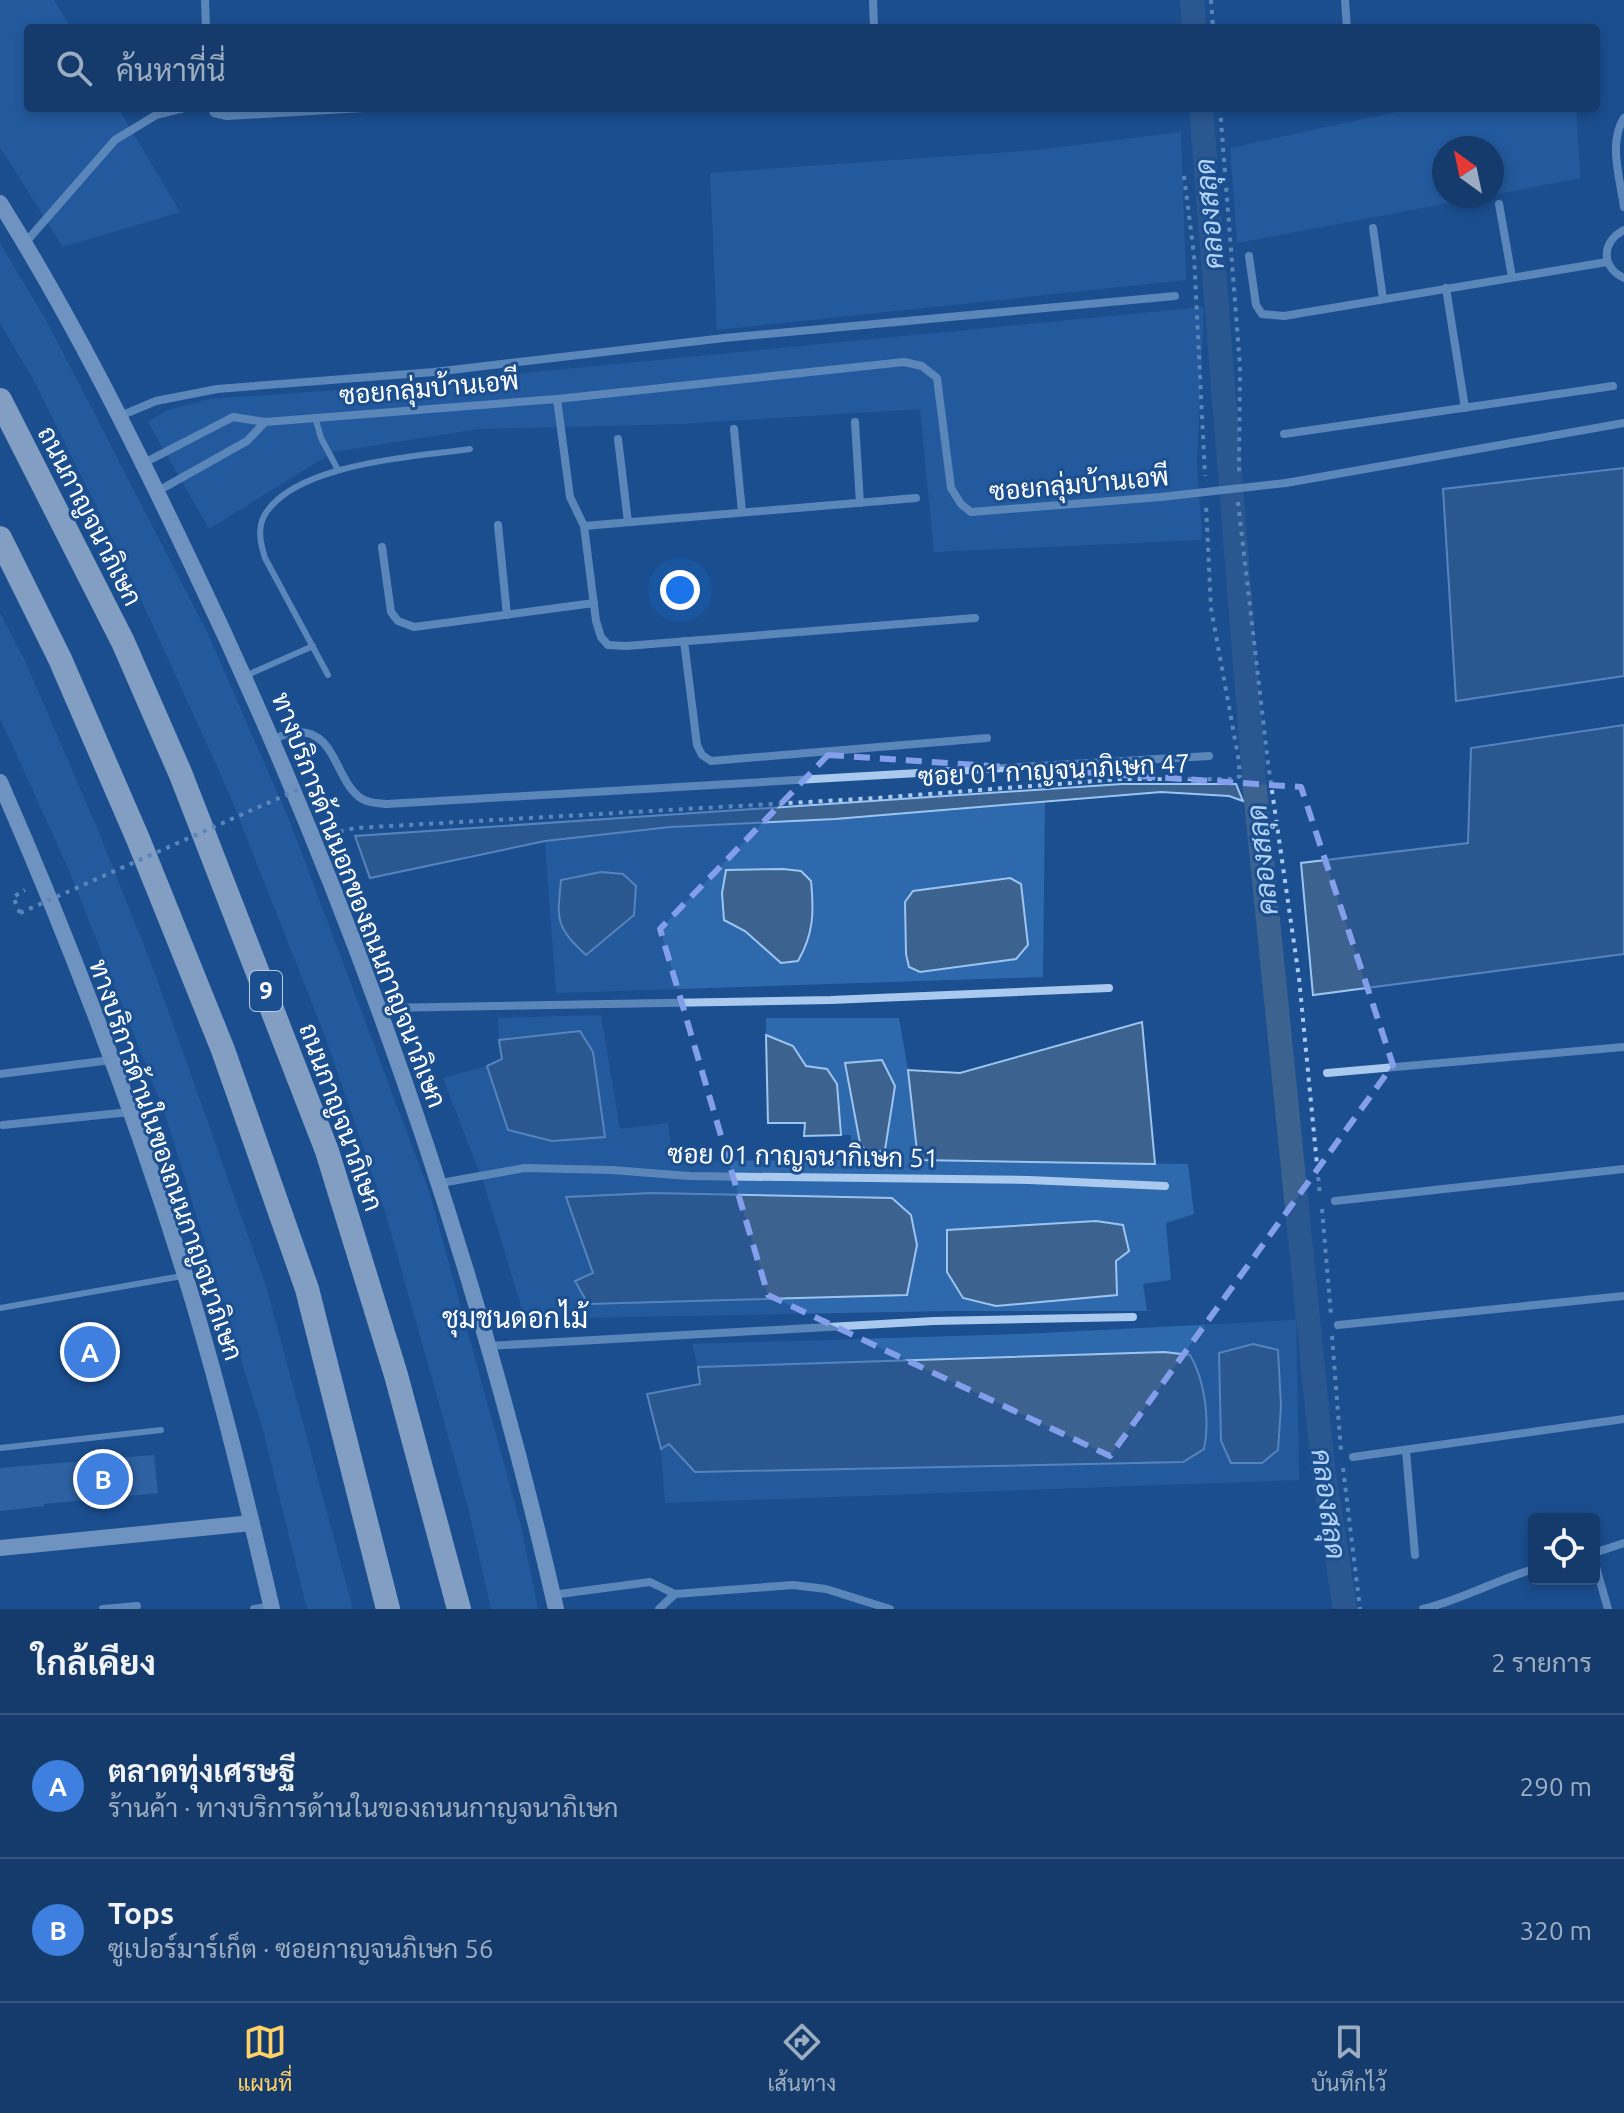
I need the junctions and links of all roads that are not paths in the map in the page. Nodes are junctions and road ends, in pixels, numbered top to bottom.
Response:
1 (205, 0) edge
2 (873, 0) edge
3 (1345, 0) edge
4 (206, 24) edge
5 (874, 24) edge
6 (1347, 24) edge
7 (168, 112) edge
8 (213, 112) edge
9 (295, 112) edge
10 (1624, 118) edge
11 (0, 203) edge
12 (1624, 207) edge
13 (1500, 208) edge
14 (1373, 228) dead end
15 (1624, 230) edge
16 (25, 243) junction
17 (1249, 256) dead end
18 (1607, 262) junction
19 (1512, 277) junction
20 (1624, 278) edge
21 (1446, 288) junction
22 (1175, 296) dead end
23 (1383, 299) junction
24 (1613, 386) dead end
25 (557, 399) junction
26 (0, 400) edge
27 (1465, 408) junction
28 (120, 416) junction
29 (315, 417) junction
30 (265, 422) junction
31 (855, 422) dead end
32 (1624, 423) edge
33 (734, 429) dead end
34 (1284, 434) dead end
35 (618, 439) dead end
36 (470, 449) dead end
37 (144, 463) junction
38 (338, 470) junction
39 (158, 491) junction
40 (916, 498) dead end
41 (860, 503) junction
42 (742, 512) junction
43 (628, 522) junction
44 (498, 525) dead end
45 (584, 526) junction
46 (0, 538) edge
47 (382, 547) dead end
48 (594, 603) junction
49 (507, 615) junction
50 (975, 618) dead end
51 (684, 641) junction
52 (313, 646) junction
53 (328, 675) dead end
54 (245, 676) junction
55 (987, 738) dead end
56 (273, 739) junction
57 (1209, 756) dead end
58 (0, 782) edge
59 (1109, 988) dead end
60 (380, 1008) junction
61 (1624, 1047) edge
62 (111, 1060) junction
63 (1327, 1073) dead end
64 (0, 1074) edge
65 (130, 1112) junction
66 (3, 1125) dead end
67 (1624, 1169) edge
68 (441, 1183) junction
69 (1165, 1186) dead end
70 (1335, 1201) dead end
71 (185, 1276) junction
72 (1624, 1296) edge
73 (0, 1308) edge
74 (1133, 1317) dead end
75 (1334, 1322) road end
76 (487, 1346) junction
77 (1624, 1419) edge
78 (161, 1430) dead end
79 (0, 1448) edge
80 (1406, 1451) junction
81 (1353, 1457) dead end
82 (252, 1523) junction
83 (1624, 1543) edge
84 (0, 1548) edge
85 (1600, 1551) edge
86 (1415, 1555) dead end
87 (1528, 1571) edge
88 (1600, 1581) edge
89 (675, 1594) junction
90 (554, 1602) edge
91 (137, 1606) dead end
92 (266, 1608) edge
93 (103, 1609) edge
94 (388, 1609) edge
95 (459, 1609) edge
96 (659, 1609) edge
97 (890, 1609) edge
98 (1423, 1609) edge
99 (1608, 1609) edge

1 - 4 street
2 - 5 street
3 - 6 street
7 - 16 street
8 - 9 street
10 - 12 street
11 - 16 main road, ทางบริการด้านนอกของถนนกาญจนาภิเษก
13 - 19 street
14 - 23 street
15 - 18 street
16 - 28 main road, ทางบริการด้านนอกของถนนกาญจนาภิเษก
17 - 23 street
18 - 19 street
18 - 20 street
19 - 21 street
21 - 23 street
21 - 27 street
22 - 28 street
24 - 27 street
25 - 29 street, ซอยกลุ่มบ้านเอพี
25 - 32 street, ซอยกลุ่มบ้านเอพี, bridge
25 - 45 street
26 - 95 highway, ถนนกาญจนาภิเษก / 9
27 - 34 street
28 - 37 main road, ทางบริการด้านนอกของถนนกาญจนาภิเษก
29 - 30 street, ซอยกลุ่มบ้านเอพี
29 - 38 lane
30 - 37 street, ซอยกลุ่มบ้านเอพี
30 - 39 street
31 - 41 street
33 - 42 street
35 - 43 street
36 - 38 lane
37 - 39 main road, ทางบริการด้านนอกของถนนกาญจนาภิเษก
38 - 52 lane
39 - 54 main road, ทางบริการด้านนอกของถนนกาญจนาภิเษก
40 - 41 street
41 - 42 street
42 - 43 street
43 - 45 street
44 - 49 street
45 - 48 street
46 - 94 highway
47 - 49 street
48 - 49 street
48 - 51 street
50 - 51 street
51 - 55 street
52 - 53 lane
52 - 54 lane
54 - 56 main road, ทางบริการด้านนอกของถนนกาญจนาภิเษก
56 - 57 street
56 - 60 main road, ทางบริการด้านนอกของถนนกาญจนาภิเษก
58 - 62 main road, ทางบริการด้านในของถนนกาญจนาภิเษก
59 - 60 street
60 - 68 main road, ทางบริการด้านนอกของถนนกาญจนาภิเษก
61 - 63 street
62 - 64 street
62 - 65 main road, ทางบริการด้านในของถนนกาญจนาภิเษก
65 - 66 street
65 - 71 main road, ทางบริการด้านในของถนนกาญจนาภิเษก
67 - 70 street
68 - 69 street, ซอย 01 กาญจนากิเษก 51
68 - 76 main road, ทางบริการด้านนอกของถนนกาญจนาภิเษก
71 - 73 lane
71 - 82 main road, ทางบริการด้านในของถนนกาญจนาภิเษก
72 - 75 street
74 - 76 street
76 - 90 main road, ทางบริการด้านนอกของถนนกาญจนาภิเษก
77 - 80 street
78 - 79 lane
80 - 81 street
80 - 86 street
82 - 84 main road
82 - 92 main road, ทางบริการด้านในของถนนกาญจนาภิเษก
83 - 85 street
87 - 98 street
88 - 99 street
89 - 90 street
89 - 96 street
89 - 97 street
91 - 93 street

